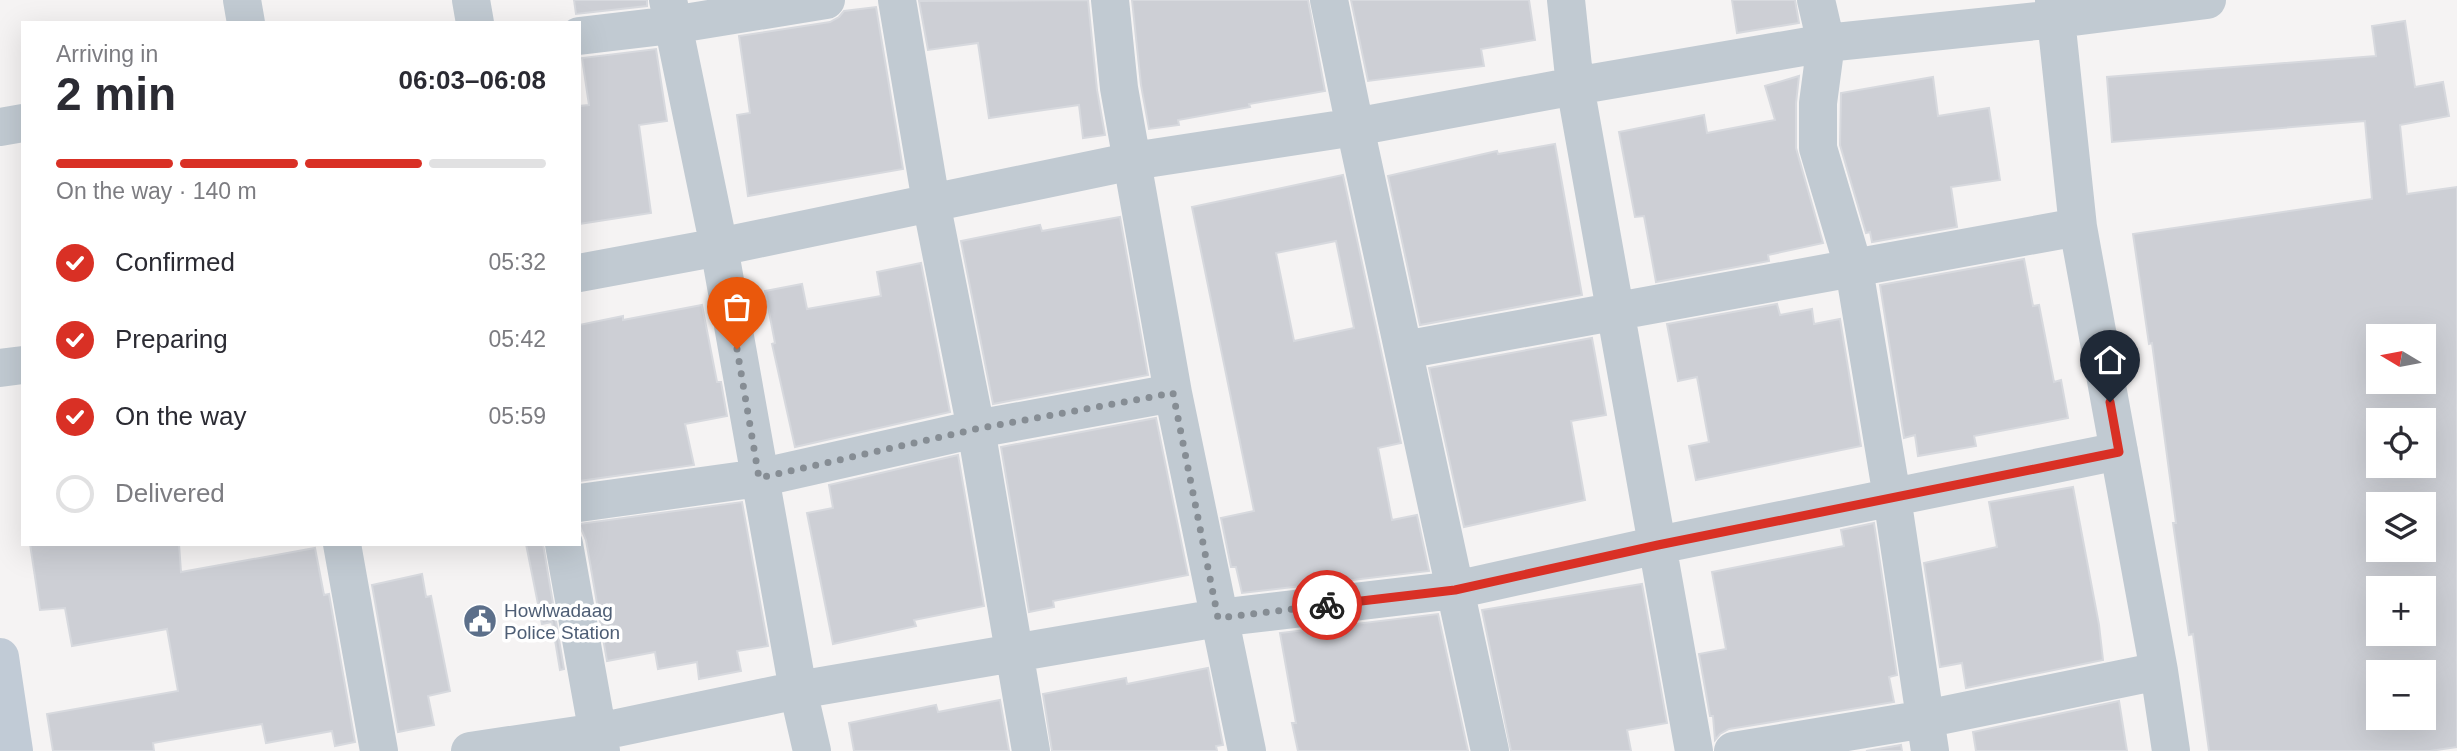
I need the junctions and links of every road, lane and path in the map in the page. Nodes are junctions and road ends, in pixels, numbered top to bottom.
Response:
1 (242, 0) edge
2 (471, 0) edge
3 (826, 0) edge
4 (897, 0) edge
5 (1110, 0) edge
6 (1329, 0) edge
7 (1566, 0) edge
8 (1816, 0) edge
9 (2207, 0) edge
10 (2055, 10) edge
11 (670, 13) edge
12 (246, 21) edge
13 (475, 21) edge
14 (581, 35) edge
15 (1825, 43) junction
16 (1575, 86) junction
17 (21, 123) edge
18 (0, 127) edge
19 (1355, 127) junction
20 (1133, 160) junction
21 (931, 202) junction
22 (2078, 227) junction
23 (719, 247) junction
24 (1854, 269) junction
25 (581, 273) edge
26 (1616, 313) junction
27 (1404, 351) junction
28 (21, 365) edge
29 (0, 368) edge
30 (1173, 393) junction
31 (976, 429) junction
32 (2119, 452) junction
33 (759, 478) junction
34 (1892, 497) junction
35 (581, 503) edge
36 (1658, 545) junction
37 (342, 546) edge
38 (564, 546) edge
39 (1455, 590) junction
40 (1218, 618) junction
41 (1014, 652) junction
42 (0, 657) edge
43 (2159, 671) junction
44 (798, 690) junction
45 (1928, 735) edge
46 (600, 742) edge
47 (15, 751) edge
48 (379, 751) edge
49 (470, 751) edge
50 (812, 751) edge
51 (1031, 751) edge
52 (1247, 751) edge
53 (1490, 751) edge
54 (1694, 751) edge
55 (1733, 751) edge
56 (2171, 751) edge

1 - 12 street
2 - 13 street
3 - 11 street
4 - 21 street
5 - 20 street
6 - 19 street
7 - 16 street
8 - 15 street
9 - 10 street
10 - 15 street
10 - 22 street
11 - 14 street
11 - 23 street
15 - 16 street
15 - 24 street
16 - 19 street
16 - 26 street
17 - 18 street
19 - 20 street
19 - 27 street
20 - 21 street
20 - 30 street
21 - 23 street
21 - 31 street
22 - 24 street
22 - 32 street
23 - 25 street
23 - 33 street
24 - 26 street
24 - 34 street
26 - 27 street
26 - 36 street
27 - 39 street
28 - 29 street
30 - 31 street
30 - 40 street
31 - 33 street
31 - 41 street
32 - 34 street
32 - 43 street
33 - 35 street
33 - 44 street
34 - 36 street
34 - 45 street
36 - 39 street
36 - 54 street
37 - 48 street
38 - 46 street
39 - 40 street
39 - 53 street
40 - 41 street
40 - 52 street
41 - 44 street
41 - 51 street
42 - 47 main road
43 - 45 street
43 - 56 street
44 - 46 street
44 - 50 street
45 - 55 street
46 - 49 street

